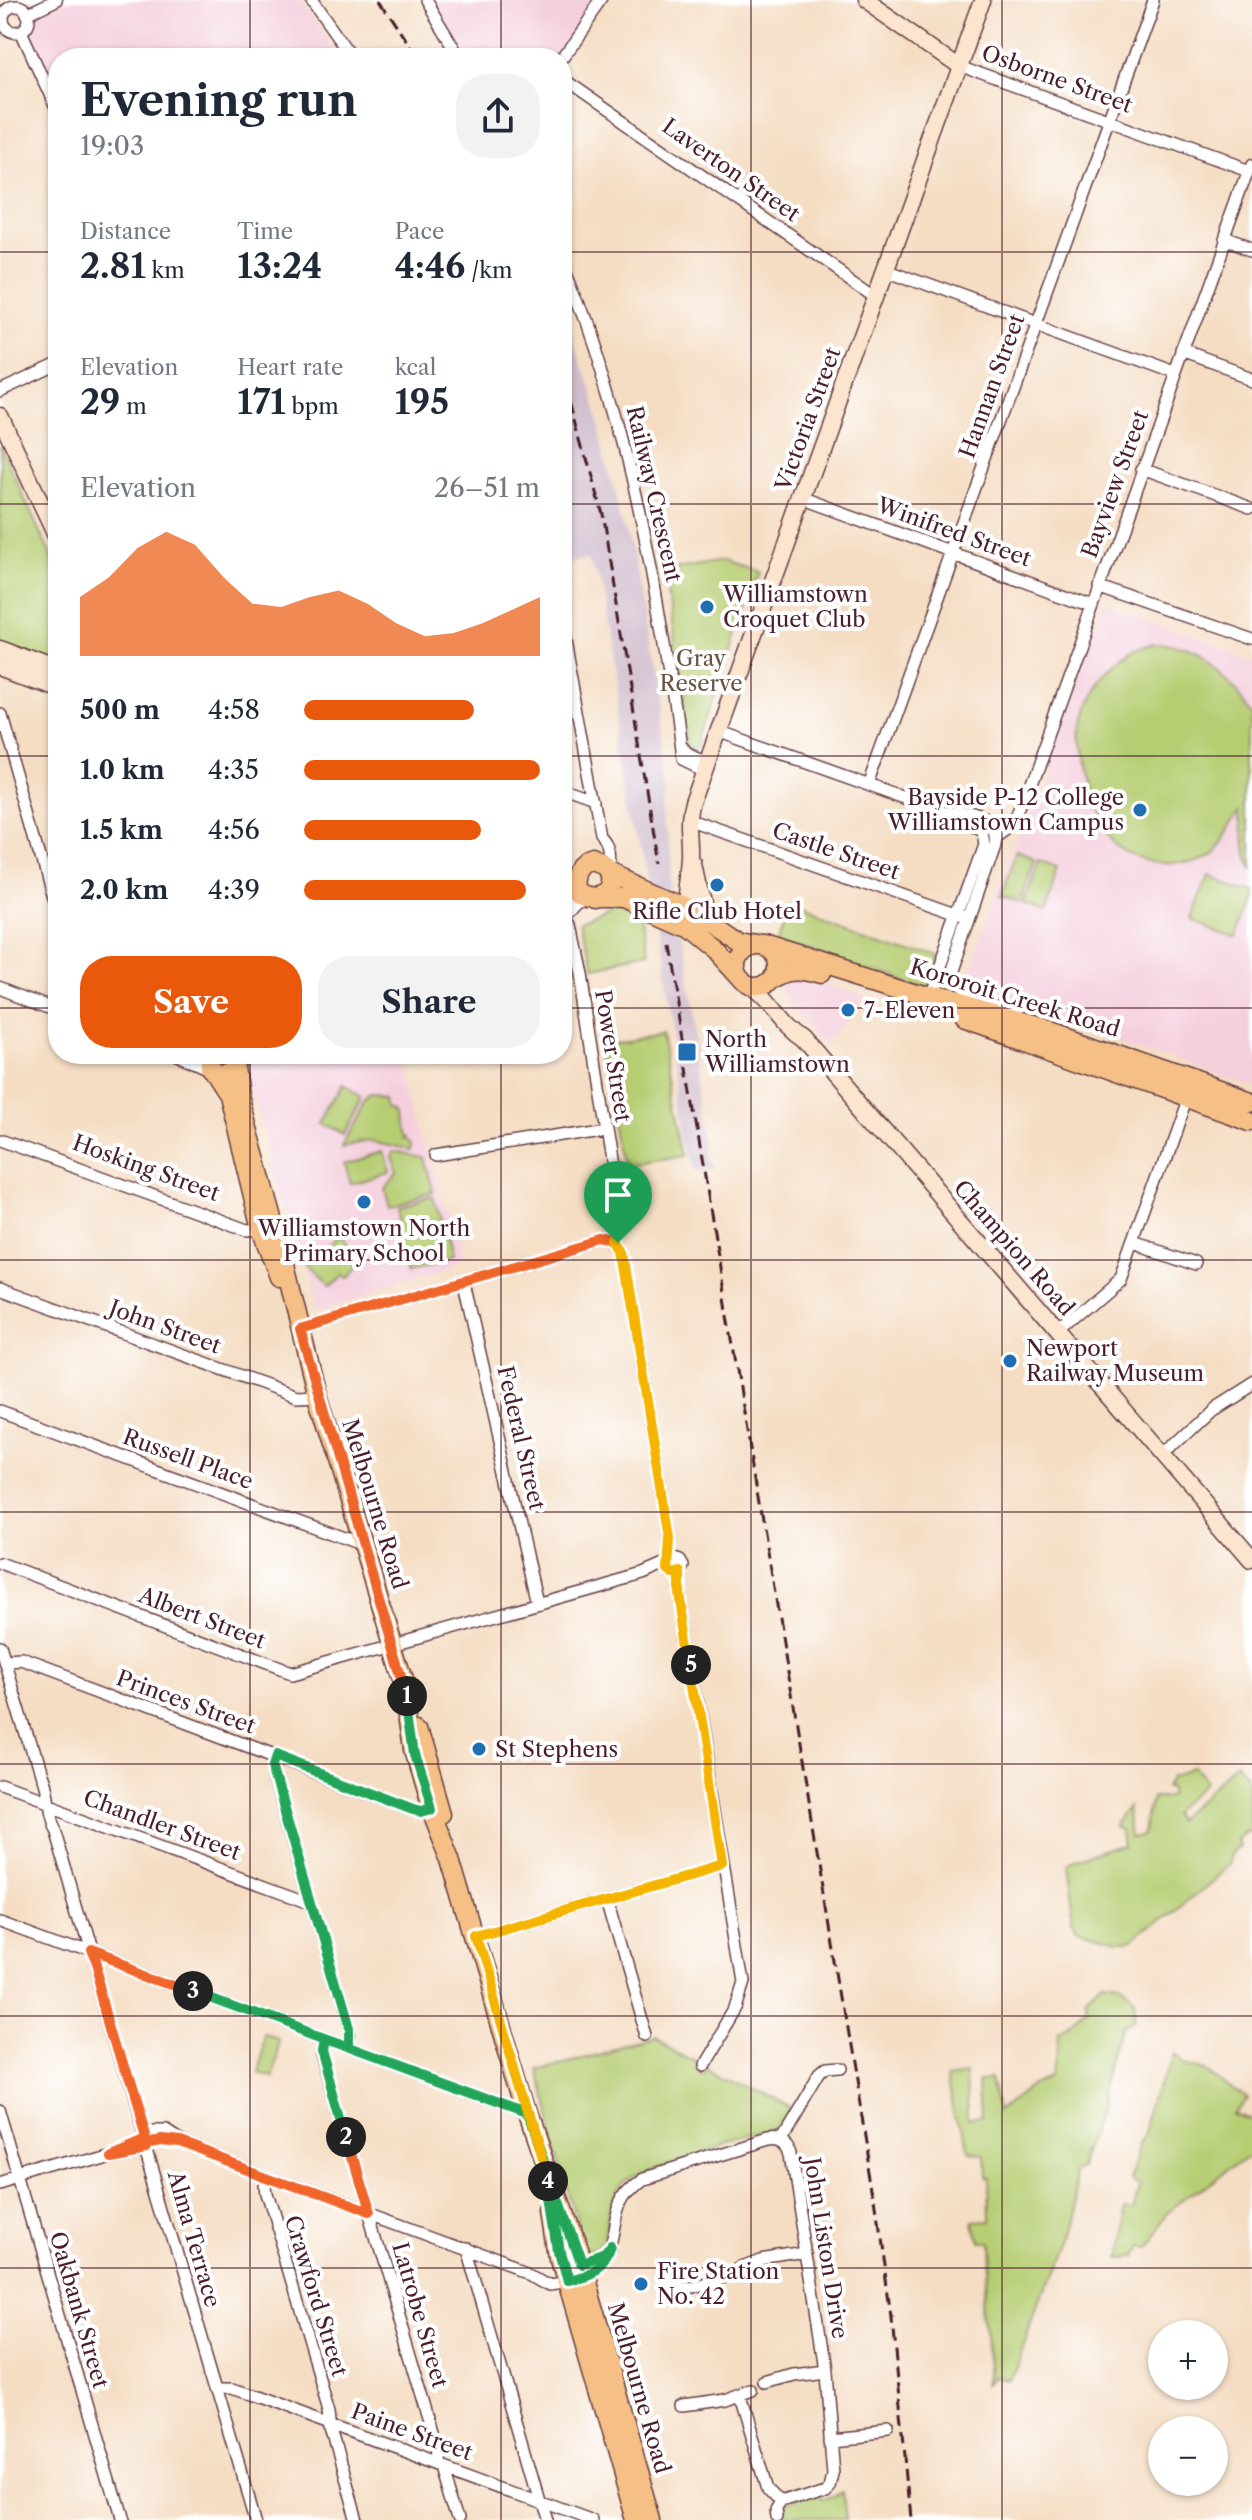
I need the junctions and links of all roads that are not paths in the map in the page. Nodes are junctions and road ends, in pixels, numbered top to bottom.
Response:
1 (56, 0) edge
2 (311, 0) edge
3 (425, 0) edge
4 (602, 0) edge
5 (864, 0) edge
6 (983, 0) edge
7 (1153, 0) edge
8 (7, 4) edge
9 (27, 14) junction
10 (2, 26) edge
11 (21, 31) junction
12 (345, 48) edge
13 (454, 48) edge
14 (568, 48) edge
15 (959, 66) junction
16 (572, 86) edge
17 (48, 90) edge
18 (1109, 122) junction
19 (1251, 168) edge
20 (1224, 240) junction
21 (1252, 250) edge
22 (885, 269) junction
23 (572, 283) edge
24 (876, 296) junction
25 (1036, 324) junction
26 (1183, 354) junction
27 (48, 369) edge
28 (1175, 375) junction
29 (1252, 379) edge
30 (0, 391) edge
31 (0, 416) edge
32 (1141, 469) junction
33 (802, 498) junction
34 (1252, 509) edge
35 (48, 519) edge
36 (953, 553) junction
37 (1099, 586) junction
38 (1093, 604) junction
39 (1252, 639) edge
40 (0, 649) edge
41 (0, 666) edge
42 (48, 667) edge
43 (572, 672) edge
44 (48, 684) edge
45 (0, 713) edge
46 (718, 731) junction
47 (706, 766) junction
48 (869, 785) junction
49 (572, 795) edge
50 (596, 803) junction
51 (690, 821) junction
52 (990, 833) junction
53 (691, 856) junction
54 (599, 870) junction
55 (572, 871) edge
56 (572, 880) edge
57 (48, 882) edge
58 (585, 893) junction
59 (572, 907) edge
60 (686, 907) junction
61 (964, 917) junction
62 (698, 923) junction
63 (762, 945) junction
64 (572, 948) edge
65 (775, 979) junction
66 (746, 983) junction
67 (0, 988) edge
68 (929, 997) junction
69 (48, 1006) edge
70 (1030, 1031) junction
71 (804, 1039) junction
72 (212, 1064) edge
73 (214, 1064) edge
74 (233, 1064) edge
75 (235, 1064) edge
76 (1186, 1097) junction
77 (1252, 1102) edge
78 (1252, 1121) edge
79 (604, 1128) junction
80 (0, 1140) edge
81 (436, 1155) dead end
82 (268, 1227) junction
83 (615, 1241) junction
84 (1135, 1243) junction
85 (1196, 1264) dead end
86 (464, 1283) junction
87 (0, 1288) edge
88 (300, 1329) junction
89 (1058, 1333) junction
90 (1252, 1384) edge
91 (317, 1395) junction
92 (0, 1411) edge
93 (1163, 1455) junction
94 (363, 1545) junction
95 (1250, 1554) edge
96 (0, 1563) edge
97 (673, 1567) junction
98 (537, 1603) junction
99 (393, 1645) junction
100 (0, 1648) edge
101 (7, 1663) junction
102 (275, 1756) junction
103 (0, 1787) edge
104 (46, 1804) junction
105 (437, 1807) junction
106 (722, 1866) junction
107 (607, 1899) junction
108 (310, 1901) junction
109 (0, 1920) edge
110 (476, 1936) junction
111 (88, 1953) junction
112 (647, 2037) dead end
113 (324, 2040) junction
114 (349, 2048) junction
115 (700, 2066) dead end
116 (837, 2070) dead end
117 (0, 2111) edge
118 (527, 2114) junction
119 (145, 2140) junction
120 (781, 2140) junction
121 (267, 2176) junction
122 (20, 2179) junction
123 (0, 2185) edge
124 (369, 2214) junction
125 (466, 2248) junction
126 (807, 2254) junction
127 (742, 2269) dead end
128 (573, 2274) junction
129 (728, 2276) dead end
130 (665, 2287) dead end
131 (825, 2370) junction
132 (767, 2382) dead end
133 (217, 2388) junction
134 (753, 2390) dead end
135 (740, 2396) junction
136 (684, 2406) dead end
137 (329, 2423) junction
138 (888, 2431) dead end
139 (830, 2437) junction
140 (441, 2464) junction
141 (539, 2500) junction
142 (781, 2502) junction
143 (120, 2520) edge
144 (256, 2520) edge
145 (357, 2520) edge
146 (460, 2520) edge
147 (545, 2520) edge
148 (593, 2520) edge
149 (636, 2520) edge
150 (653, 2520) edge
151 (777, 2520) edge

1 - 9 street
2 - 12 street
3 - 13 street
4 - 14 street
5 - 15 street, Osborne Street
6 - 15 street, Victoria Street
7 - 18 street, Hannan Street
8 - 9 street
8 - 10 street
9 - 11 street
10 - 11 street
11 - 17 street
15 - 18 street, Osborne Street
15 - 22 street, Victoria Street
16 - 24 street, Laverton Street
18 - 19 street, Osborne Street
18 - 25 street, Hannan Street
19 - 20 street, Bayview Street
20 - 21 street
20 - 26 street, Bayview Street
22 - 24 street, Victoria Street
22 - 25 street
23 - 47 street, Railway Crescent
24 - 33 street, Victoria Street
25 - 28 street
25 - 36 street, Hannan Street
26 - 28 street, Bayview Street
26 - 29 street
27 - 30 street
28 - 32 street, Bayview Street
31 - 35 street
32 - 34 street
32 - 37 street, Bayview Street
33 - 36 street, Winifred Street
33 - 46 street, Victoria Street
36 - 38 street, Winifred Street
36 - 48 street, Hannan Street
37 - 38 street, Bayview Street
37 - 39 street
38 - 52 street, Bayview Street
40 - 42 street
41 - 44 street
43 - 50 street
45 - 57 street
46 - 47 street, Victoria Street
46 - 48 street
47 - 51 street, Victoria Street
48 - 52 street
49 - 50 street
50 - 54 street
51 - 53 street, Victoria Street
51 - 61 street, Castle Street
52 - 61 street
53 - 60 street, Victoria Street
53 - 62 street, Victoria Street
54 - 55 main road
54 - 58 main road
54 - 58 main road
54 - 60 main road
56 - 58 main road
58 - 59 street
58 - 62 main road
60 - 62 main road
61 - 68 street
61 - 70 street
62 - 63 main road, Kororoit Creek Road
62 - 66 main road
63 - 65 main road
63 - 66 main road
63 - 68 main road, Kororoit Creek Road
64 - 79 street, Power Street
65 - 66 main road
65 - 70 main road, Kororoit Creek Road
65 - 71 street, Champion Road
66 - 71 street, Champion Road
67 - 69 street
68 - 70 main road, Kororoit Creek Road
70 - 76 main road, Kororoit Creek Road
70 - 77 main road, Kororoit Creek Road
71 - 89 street, Champion Road
72 - 82 main road, Melbourne Road
73 - 74 main road
75 - 82 main road, Melbourne Road
76 - 78 main road, Kororoit Creek Road
76 - 84 street
79 - 81 street
79 - 83 street, Power Street
80 - 82 street, Hosking Street
82 - 88 main road, Melbourne Road
83 - 86 street
83 - 97 street, Power Street
84 - 85 street
84 - 89 street
86 - 88 street
86 - 98 street, Federal Street
87 - 91 street, John Street
88 - 91 main road, Melbourne Road
89 - 93 street, Champion Road
90 - 93 street
91 - 94 main road, Melbourne Road
92 - 94 street, Russell Place
93 - 95 street, Champion Road
94 - 99 main road, Melbourne Road
96 - 99 street, Albert Street
97 - 98 street, Albert Street
97 - 106 street, Power Street
98 - 99 street, Albert Street
99 - 105 main road, Melbourne Road
100 - 101 street, Alma Terrace
101 - 102 street, Princes Street
101 - 104 street, Alma Terrace
102 - 105 street, Princes Street
102 - 108 street
103 - 104 street, Chandler Street
104 - 108 street, Chandler Street
104 - 111 street, Alma Terrace
105 - 110 main road, Melbourne Road
106 - 107 street
106 - 115 street, Power Street
107 - 110 street
107 - 112 street
108 - 114 street
109 - 111 street
110 - 118 main road, Melbourne Road
111 - 113 street
111 - 119 street, Alma Terrace
113 - 114 street
113 - 124 street, Latrobe Street
114 - 118 street
116 - 120 street
117 - 122 street, Oakbank Street
118 - 128 main road, Melbourne Road
119 - 121 street
119 - 122 street
119 - 133 street, Alma Terrace
120 - 126 street, John Liston Drive
120 - 128 street, John Liston Drive
121 - 124 street
121 - 137 street, Crawford Street
122 - 123 street
122 - 143 street, Oakbank Street
124 - 125 street
124 - 140 street, Latrobe Street
125 - 128 street
125 - 141 street
126 - 127 street
126 - 131 street, John Liston Drive
128 - 149 main road, Melbourne Road
128 - 150 main road, Melbourne Road
129 - 130 street
131 - 132 street
131 - 139 street, John Liston Drive
133 - 137 street, Paine Street
133 - 144 street, Alma Terrace
134 - 135 street
135 - 136 street
135 - 142 street
137 - 140 street, Paine Street
137 - 145 street, Crawford Street
138 - 139 street
139 - 142 street, John Liston Drive
140 - 141 street, Paine Street
140 - 146 street, Latrobe Street
141 - 147 street
141 - 148 street, Paine Street
142 - 151 street

